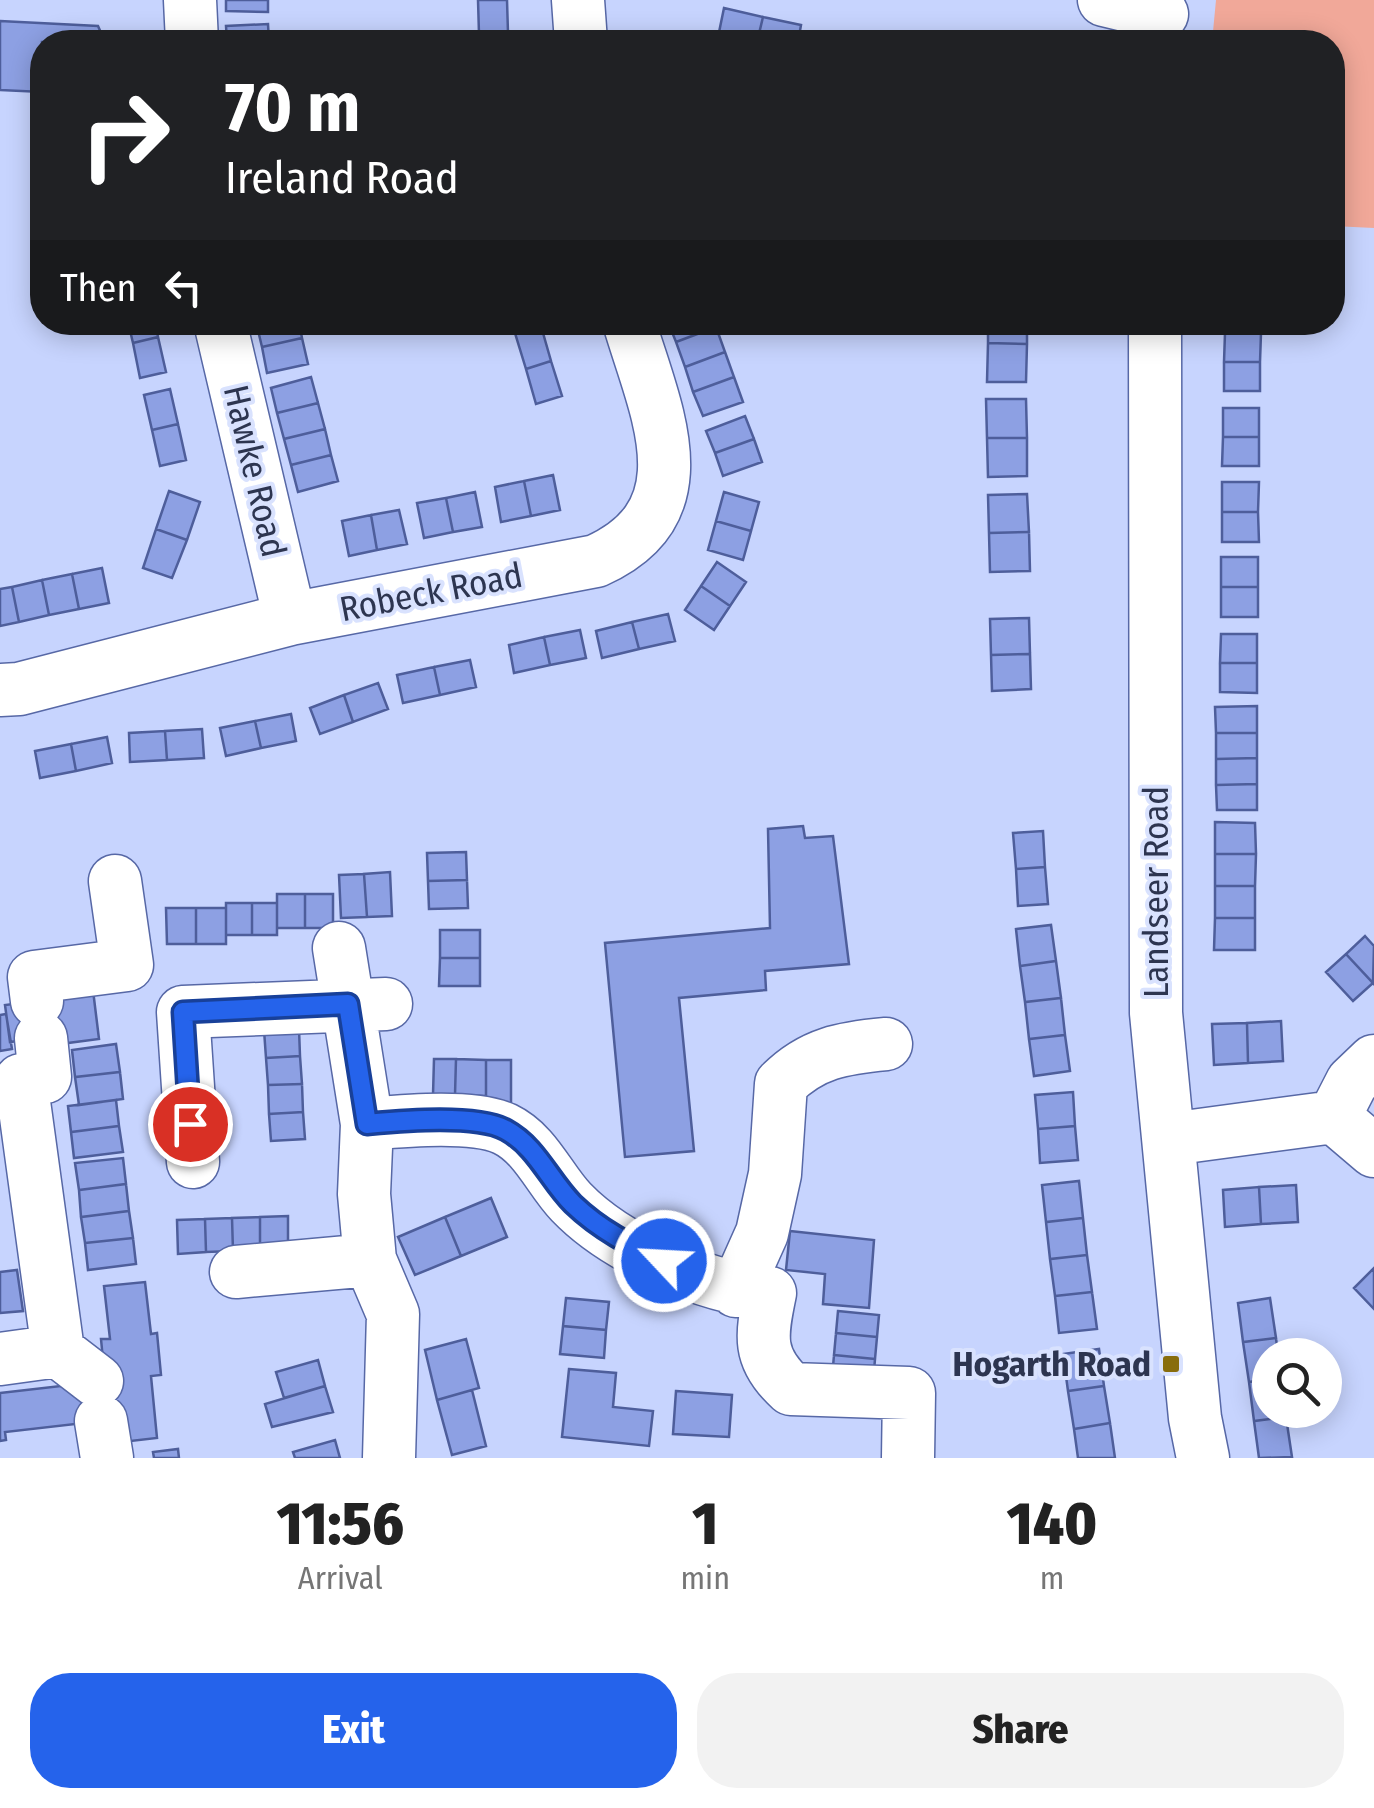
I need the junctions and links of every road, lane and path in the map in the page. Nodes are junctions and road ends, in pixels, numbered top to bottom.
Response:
1 (190, 0) edge
2 (578, 0) edge
3 (1104, 0) edge
4 (1163, 19) edge
5 (191, 30) edge
6 (580, 30) edge
7 (223, 335) edge
8 (633, 335) edge
9 (1155, 335) edge
10 (290, 620) junction
11 (0, 690) edge
12 (116, 881) dead end
13 (354, 942) dead end
14 (368, 1004) junction
15 (886, 1044) dead end
16 (1374, 1061) edge
17 (1334, 1117) junction
18 (367, 1124) junction
19 (1170, 1139) junction
20 (1374, 1151) edge
21 (193, 1162) dead end
22 (370, 1260) junction
23 (236, 1272) dead end
24 (736, 1299) junction
25 (0, 1359) edge
26 (91, 1403) edge
27 (389, 1458) edge
28 (908, 1458) edge
29 (1203, 1458) edge

1 - 5 street
2 - 6 street
3 - 4 street
7 - 10 street, Hawke Road
8 - 10 street, Robeck Road
9 - 19 street, Landseer Road
10 - 11 street, Robeck Road
12 - 26 street
13 - 14 street
14 - 18 street
14 - 21 street
15 - 24 street
16 - 17 street
17 - 19 street
17 - 20 street
18 - 22 street
18 - 24 street
19 - 29 street, Landseer Road
22 - 23 street
22 - 27 street
24 - 28 street
25 - 26 street

